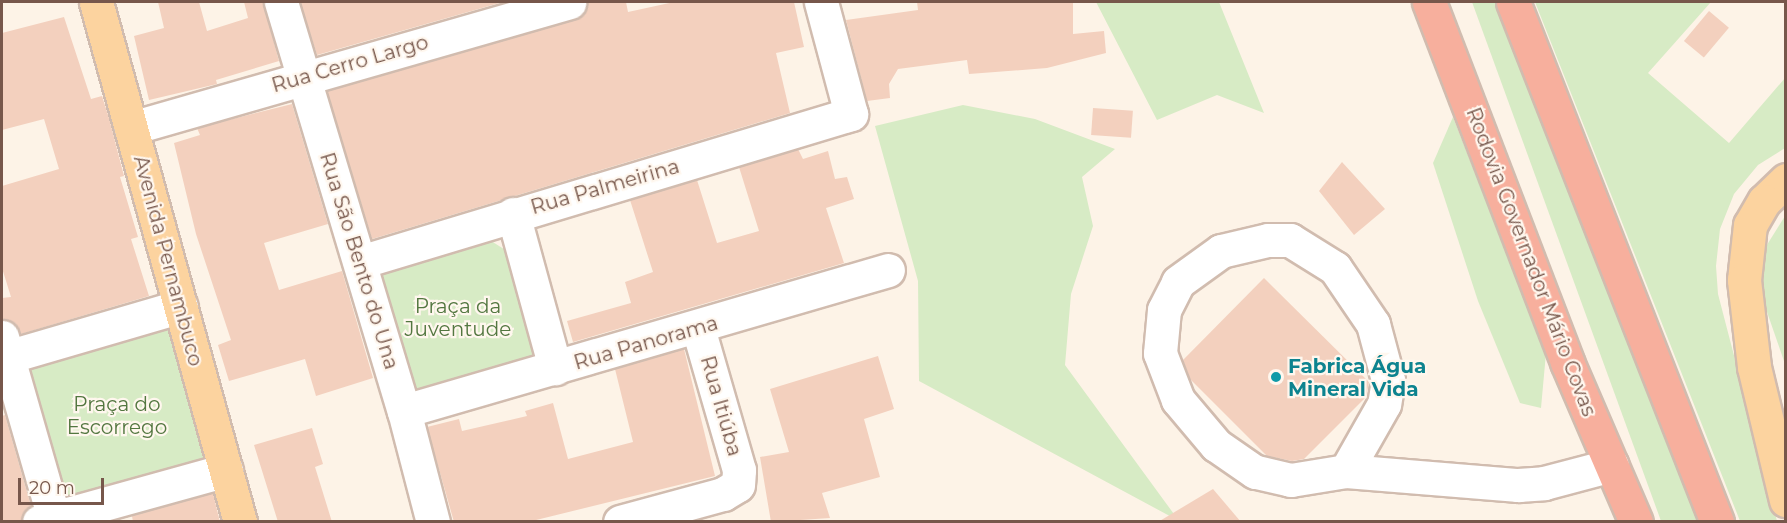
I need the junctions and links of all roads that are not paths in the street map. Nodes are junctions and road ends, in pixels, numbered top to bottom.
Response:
1 (96, 2) edge
2 (281, 2) edge
3 (569, 2) edge
4 (821, 2) edge
5 (1429, 2) edge
6 (1513, 2) edge
7 (303, 78) junction
8 (131, 128) junction
9 (1785, 180) edge
10 (513, 214) junction
11 (360, 262) junction
12 (888, 270) dead end
13 (181, 306) junction
14 (698, 328) junction
15 (4, 347) edge
16 (555, 368) junction
17 (404, 411) junction
18 (226, 470) junction
19 (1346, 471) junction
20 (1617, 476) junction
21 (1785, 500) edge
22 (49, 520) edge
23 (240, 522) edge
24 (433, 522) edge
25 (620, 522) edge
26 (1622, 522) edge
27 (1636, 522) edge
28 (1717, 522) edge

1 - 8 main road, Avenida Pernambuco
2 - 7 street, Rua São Bento do Una
3 - 7 street, Rua Cerro Largo
4 - 10 street, Rua Palmeirina
5 - 20 highway, Rodovia Governador Mário Covas
6 - 28 highway
7 - 8 street, Rua Cerro Largo
7 - 11 street, Rua São Bento do Una
8 - 13 main road, Avenida Pernambuco
9 - 21 main road
10 - 11 street, Rua Palmeirina
10 - 16 street
11 - 17 street, Rua São Bento do Una
12 - 14 street, Rua Panorama
13 - 15 street
13 - 18 main road, Avenida Pernambuco
14 - 16 street, Rua Panorama
14 - 25 street, Rua Itiúba
15 - 22 street
16 - 17 street, Rua Panorama
17 - 24 street, Rua São Bento do Una
18 - 22 street
18 - 23 main road, Avenida Pernambuco
19 - 19 street
19 - 20 street
20 - 26 highway
20 - 27 highway, Rodovia Governador Mário Covas

